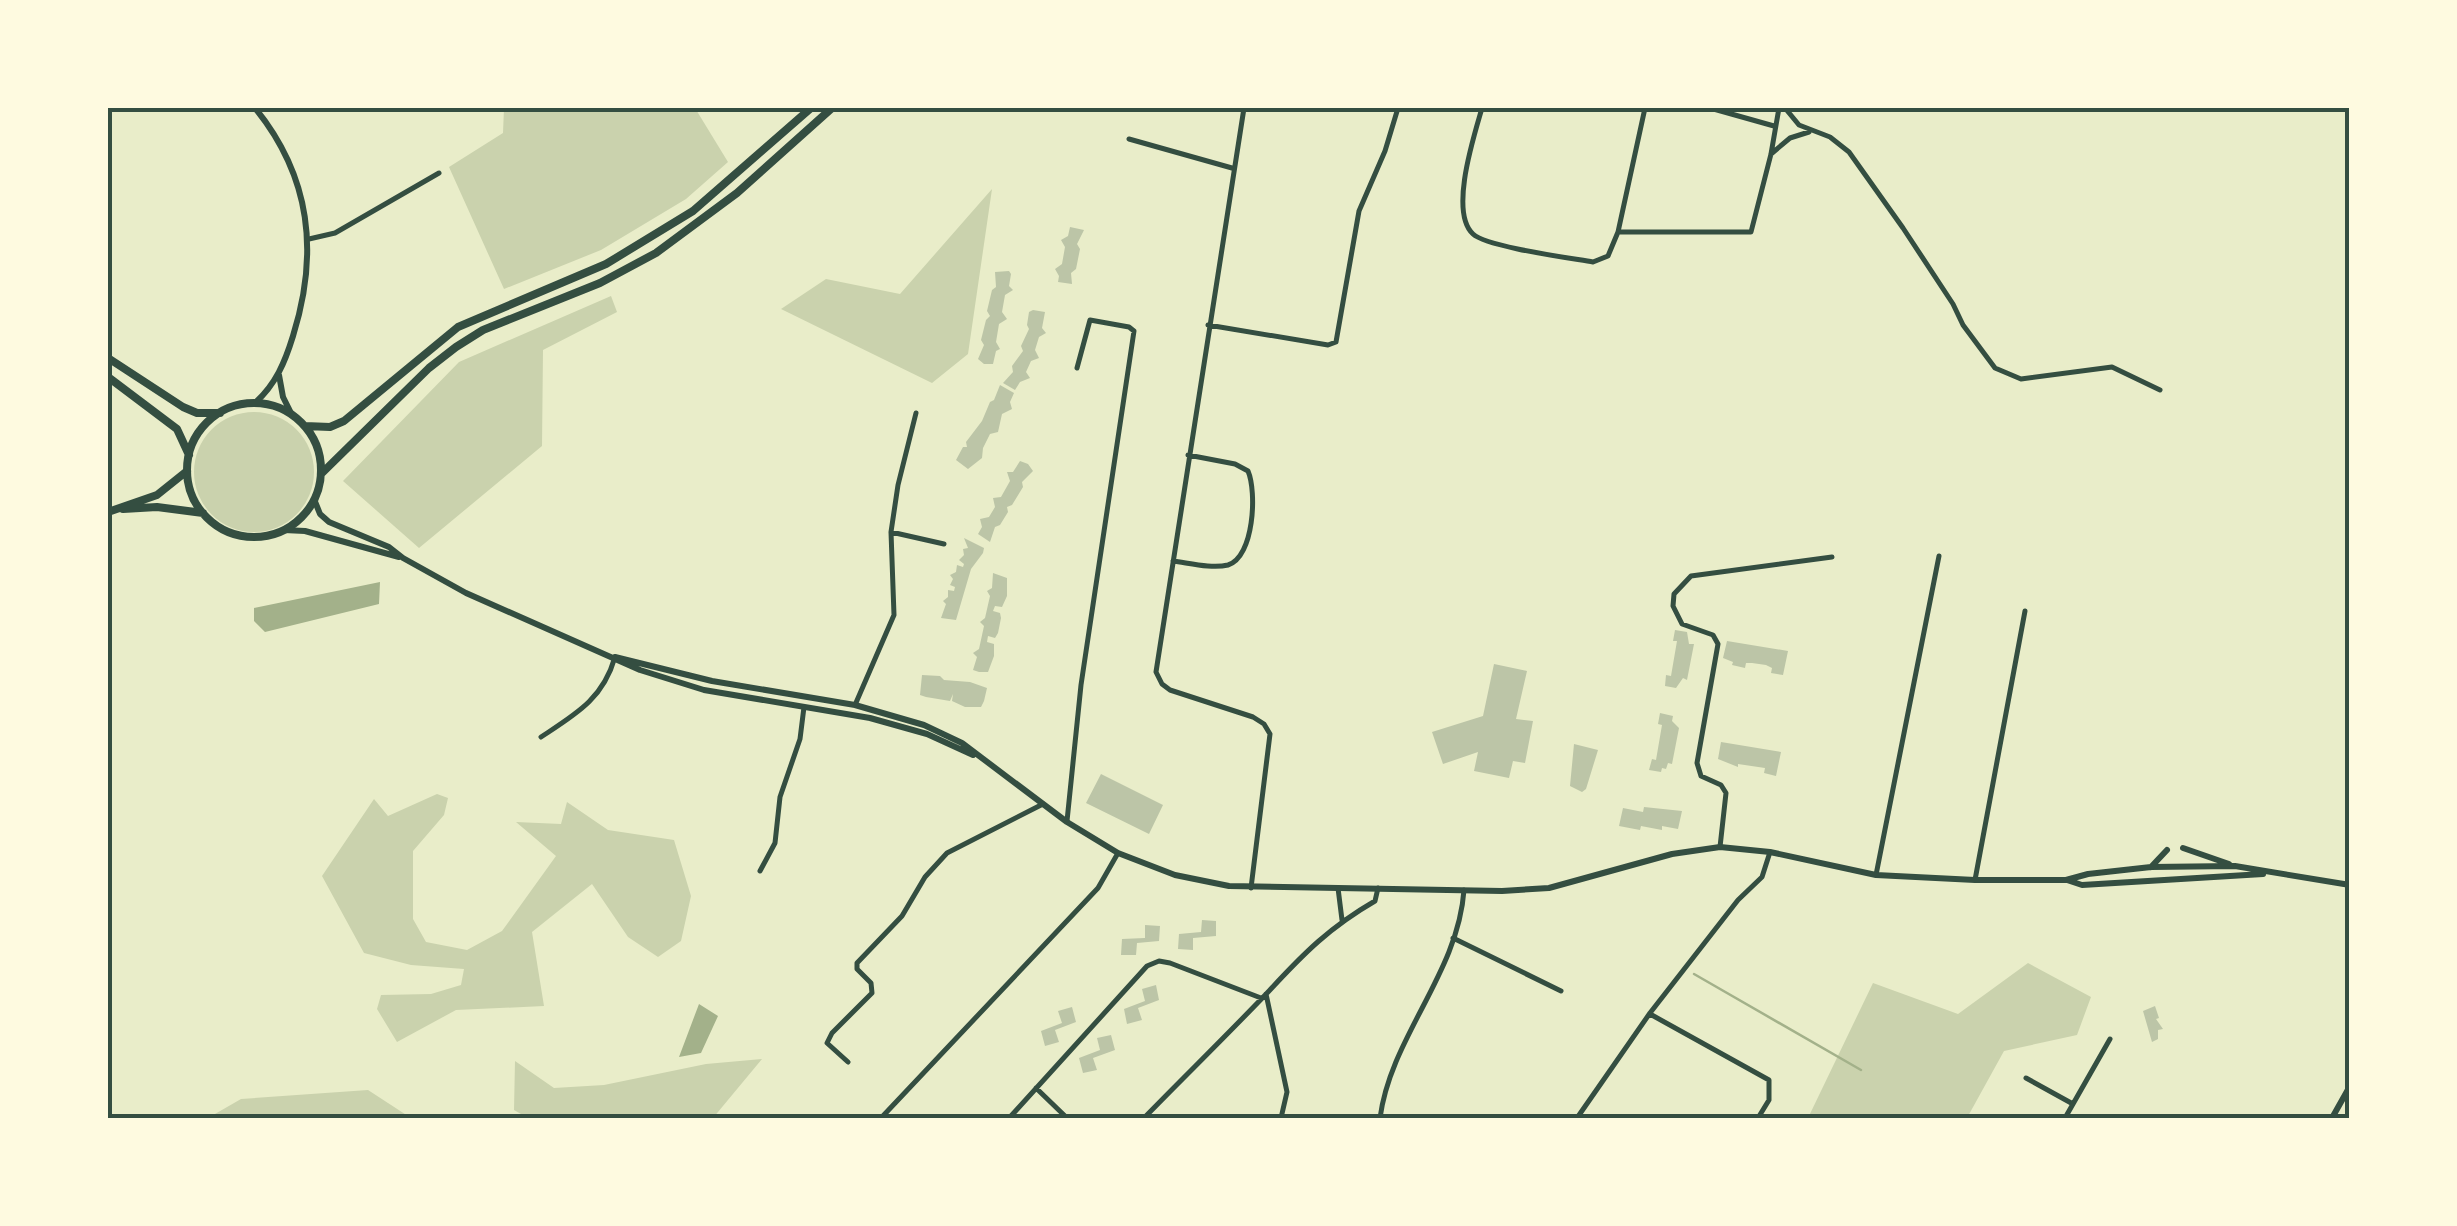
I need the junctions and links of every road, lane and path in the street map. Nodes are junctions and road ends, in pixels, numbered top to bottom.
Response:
1 (256, 108) edge
2 (811, 108) edge
3 (832, 108) edge
4 (1244, 108) edge
5 (1398, 108) edge
6 (1482, 108) edge
7 (1645, 108) edge
8 (1710, 108) edge
9 (1782, 108) edge
10 (1774, 126) junction
11 (1810, 132) junction
12 (1128, 139) dead end
13 (1771, 154) junction
14 (1232, 168) junction
15 (439, 173) dead end
16 (1618, 232) junction
17 (309, 239) junction
18 (1208, 325) junction
19 (108, 358) edge
20 (1077, 368) dead end
21 (279, 375) junction
22 (108, 377) edge
23 (2160, 390) dead end
24 (255, 403) junction
25 (220, 413) junction
26 (916, 413) dead end
27 (292, 415) junction
28 (305, 426) junction
29 (1188, 454) junction
30 (189, 456) junction
31 (187, 471) junction
32 (320, 474) junction
33 (314, 499) junction
34 (110, 511) edge
35 (202, 513) junction
36 (284, 530) junction
37 (891, 532) junction
38 (944, 544) dead end
39 (1939, 556) dead end
40 (1832, 557) dead end
41 (404, 558) junction
42 (1173, 561) junction
43 (2025, 611) dead end
44 (615, 657) junction
45 (806, 696) junction
46 (856, 705) junction
47 (804, 708) junction
48 (540, 737) dead end
49 (986, 761) junction
50 (1044, 804) junction
51 (1067, 822) junction
52 (1720, 847) junction
53 (2183, 848) dead end
54 (2167, 850) dead end
55 (1770, 852) junction
56 (1118, 853) junction
57 (2234, 866) junction
58 (2151, 868) junction
59 (760, 871) dead end
60 (2269, 874) junction
61 (1876, 876) junction
62 (1975, 880) junction
63 (2066, 880) junction
64 (2350, 885) edge
65 (1378, 887) junction
66 (1250, 888) junction
67 (1338, 888) junction
68 (1464, 890) junction
69 (1342, 920) junction
70 (1454, 938) junction
71 (1561, 991) dead end
72 (1264, 996) junction
73 (1650, 1014) junction
74 (2110, 1039) dead end
75 (848, 1062) dead end
76 (2026, 1078) dead end
77 (2350, 1086) edge
78 (1036, 1088) junction
79 (2073, 1104) junction
80 (1011, 1116) dead end
81 (881, 1118) edge
82 (1067, 1118) edge
83 (1144, 1118) edge
84 (1281, 1118) edge
85 (1380, 1118) edge
86 (1578, 1118) edge
87 (1758, 1118) edge
88 (2064, 1118) edge
89 (2332, 1118) edge

1 - 17 main road
2 - 28 main road
3 - 32 main road
4 - 14 street
5 - 18 street
6 - 16 street
7 - 16 street
8 - 10 street
9 - 10 street
9 - 11 street
10 - 13 street
11 - 13 street
11 - 23 street
12 - 14 street
13 - 16 street
14 - 18 street
15 - 17 street
17 - 21 main road
18 - 29 street
19 - 25 main road
20 - 51 street
21 - 24 main road
21 - 27 main road
22 - 30 main road
24 - 25 main road
24 - 27 main road
25 - 30 main road
26 - 37 street
27 - 28 main road
28 - 32 main road
29 - 42 street
29 - 42 street
30 - 31 main road
31 - 34 main road
31 - 35 main road
32 - 33 main road
33 - 36 main road
33 - 41 main road
34 - 35 main road
35 - 36 main road
36 - 41 main road
37 - 38 street
37 - 46 street
39 - 61 street
40 - 52 street
41 - 44 main road
42 - 66 street
43 - 62 street
44 - 45 main road
44 - 47 main road
44 - 48 street
45 - 46 main road
45 - 47 street
46 - 49 main road
47 - 49 main road
47 - 59 street
49 - 50 main road
50 - 51 main road
50 - 75 street
51 - 56 main road
52 - 55 main road
52 - 68 main road
53 - 57 main road
54 - 58 main road
55 - 61 main road
55 - 73 street
56 - 66 main road
56 - 81 street
57 - 58 main road
57 - 60 main road
58 - 63 main road
60 - 63 main road
60 - 64 main road
61 - 62 main road
62 - 63 main road
65 - 67 main road
65 - 68 main road
65 - 69 street
66 - 67 main road
67 - 69 street
68 - 70 street
69 - 72 street
70 - 71 street
70 - 85 street
72 - 78 street
72 - 83 street
72 - 84 street
73 - 86 street
73 - 87 street
74 - 79 street
76 - 79 street
77 - 89 main road
78 - 80 street
78 - 82 street
79 - 88 street

